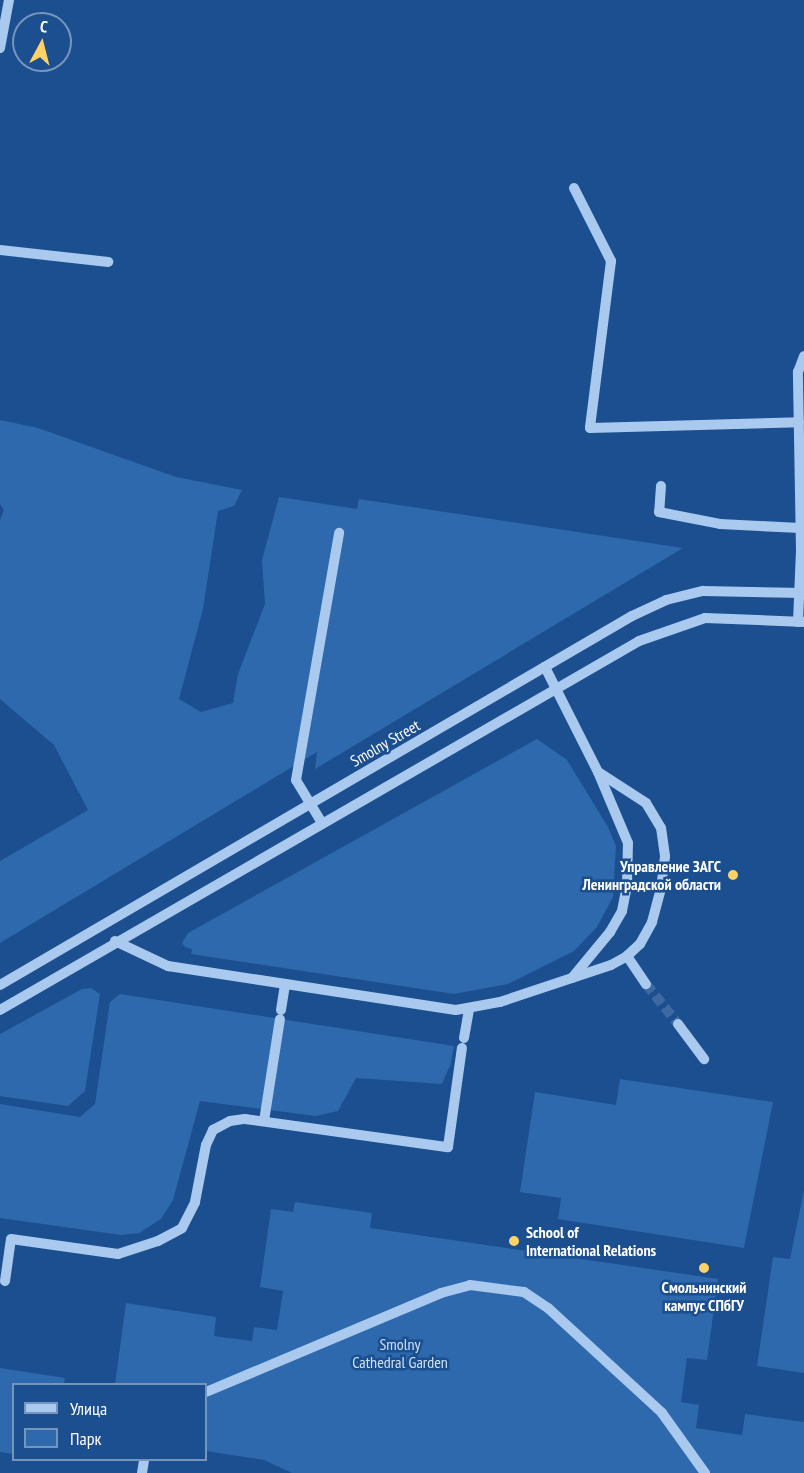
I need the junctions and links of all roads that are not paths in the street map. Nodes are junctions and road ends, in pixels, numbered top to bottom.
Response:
1 (9, 0) edge
2 (0, 48) edge
3 (574, 188) dead end
4 (0, 250) edge
5 (108, 262) dead end
6 (804, 356) edge
7 (799, 422) junction
8 (661, 486) dead end
9 (801, 528) junction
10 (339, 533) dead end
11 (802, 593) edge
12 (801, 622) edge
13 (545, 667) junction
14 (556, 687) junction
15 (598, 772) junction
16 (311, 804) junction
17 (322, 823) junction
18 (116, 942) junction
19 (627, 956) junction
20 (572, 978) junction
21 (285, 984) junction
22 (646, 984) tunnel mouth
23 (0, 985) edge
24 (469, 1009) junction
25 (0, 1010) edge
26 (678, 1023) tunnel mouth
27 (704, 1059) dead end
28 (264, 1121) junction
29 (5, 1281) dead end
30 (207, 1392) edge
31 (705, 1473) edge

1 - 2 street
3 - 7 street
4 - 5 street
6 - 7 street
7 - 9 street
8 - 9 street
9 - 11 street
10 - 16 street
11 - 12 street
11 - 13 street, Smolny Street
12 - 14 street
13 - 14 street
13 - 16 street, Smolny Street
14 - 15 street
14 - 17 street
15 - 19 street
15 - 20 street
16 - 17 street
16 - 23 street, Smolny Street
17 - 18 street
18 - 21 street
18 - 25 street
19 - 20 street
19 - 22 street
20 - 24 street
21 - 24 street
21 - 28 street
24 - 28 street
26 - 27 street
28 - 29 street
30 - 31 street

